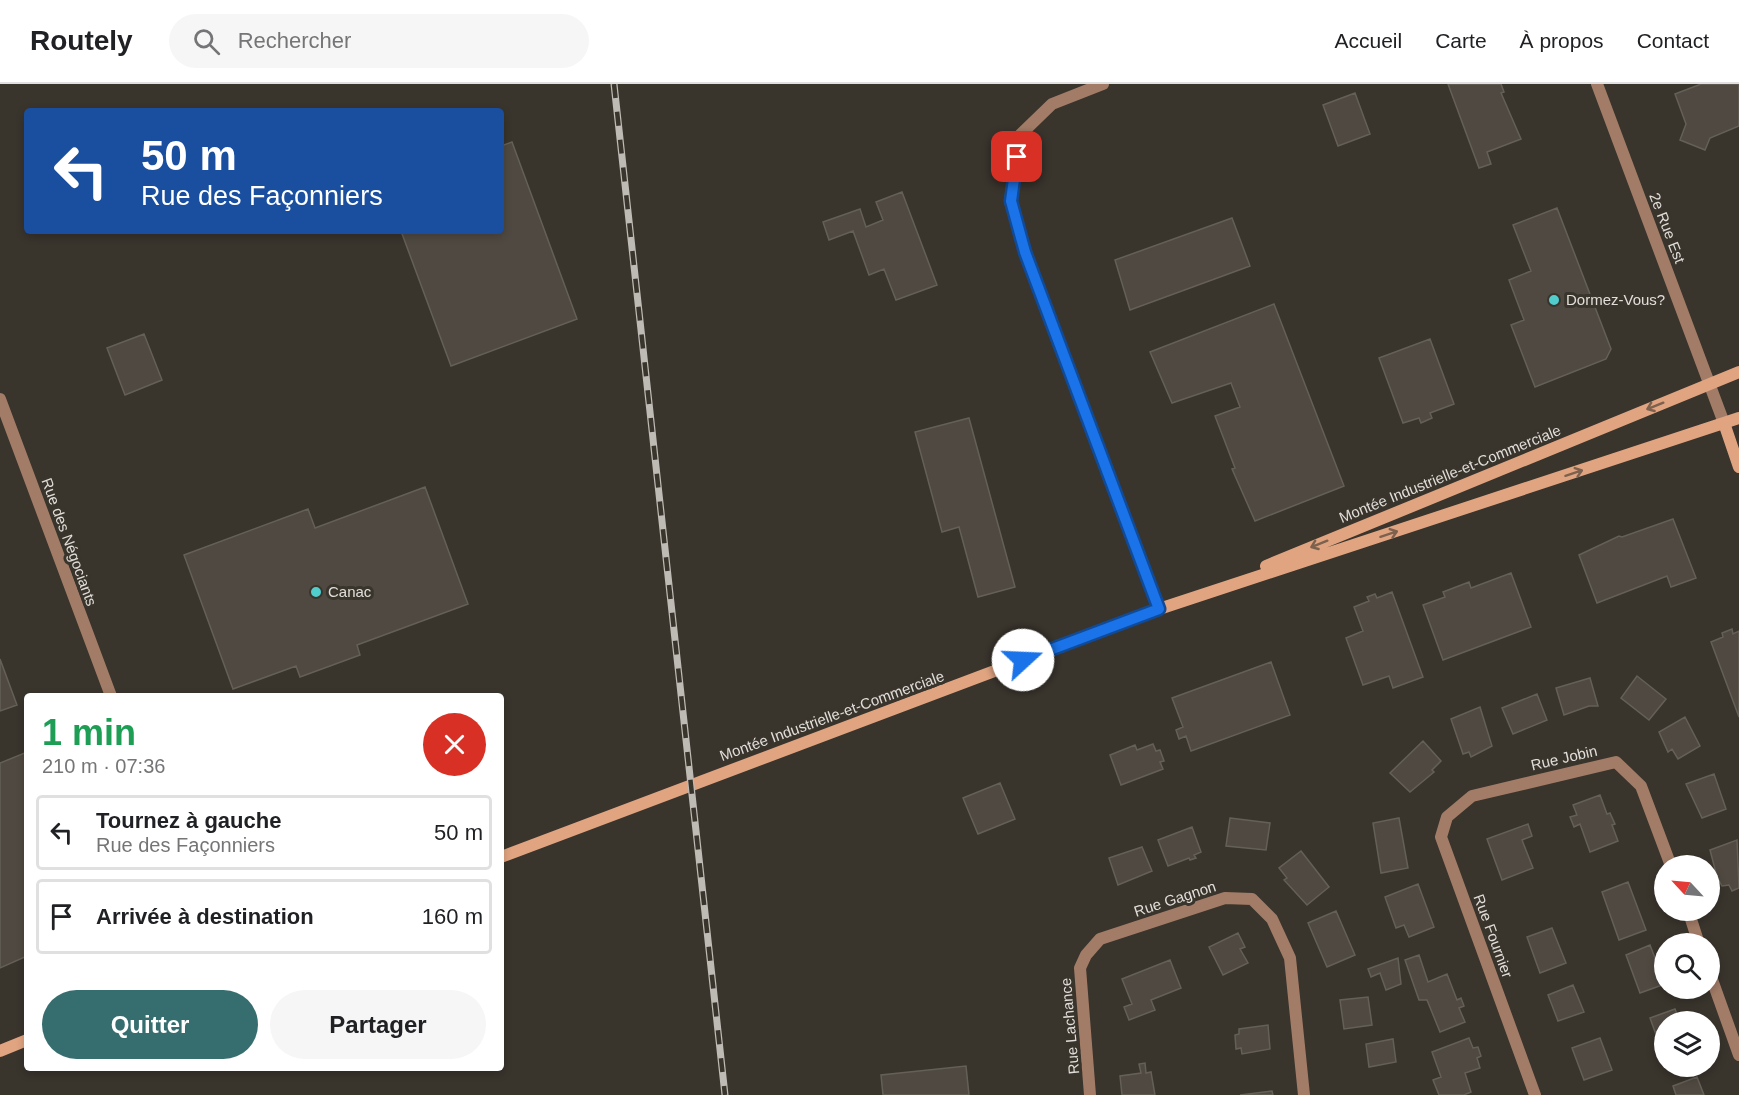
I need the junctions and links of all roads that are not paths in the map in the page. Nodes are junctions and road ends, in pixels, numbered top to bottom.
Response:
1 (1103, 84) edge
2 (1597, 84) edge
3 (1739, 372) edge
4 (1709, 383) junction
5 (0, 399) edge
6 (1739, 418) edge
7 (1724, 423) junction
8 (1739, 467) edge
9 (1174, 605) junction
10 (1159, 609) junction
11 (110, 693) edge
12 (1472, 796) joint
13 (1667, 855) edge
14 (504, 856) edge
15 (1086, 955) joint
16 (1719, 999) edge
17 (24, 1041) edge
18 (0, 1051) edge
19 (1739, 1055) edge
20 (1090, 1095) edge
21 (1304, 1095) edge
22 (1535, 1095) edge

1 - 10 street
2 - 4 street, 2e Rue Est
3 - 4 main road, Montée Industrielle-et-Commerciale
4 - 7 street, 2e Rue Est
4 -> 9 main road, Montée Industrielle-et-Commerciale
5 - 11 street, Rue des Négociants
6 - 7 main road, Montée Industrielle-et-Commerciale
7 - 8 main road
9 -> 7 main road, Montée Industrielle-et-Commerciale
9 - 10 main road, Montée Industrielle-et-Commerciale
10 - 14 main road, Montée Industrielle-et-Commerciale
12 - 13 street, Rue Jobin
12 - 22 street, Rue Fournier
15 - 20 street, Rue Lachance
15 - 21 street, Rue Gagnon
16 - 19 street
17 - 18 main road

